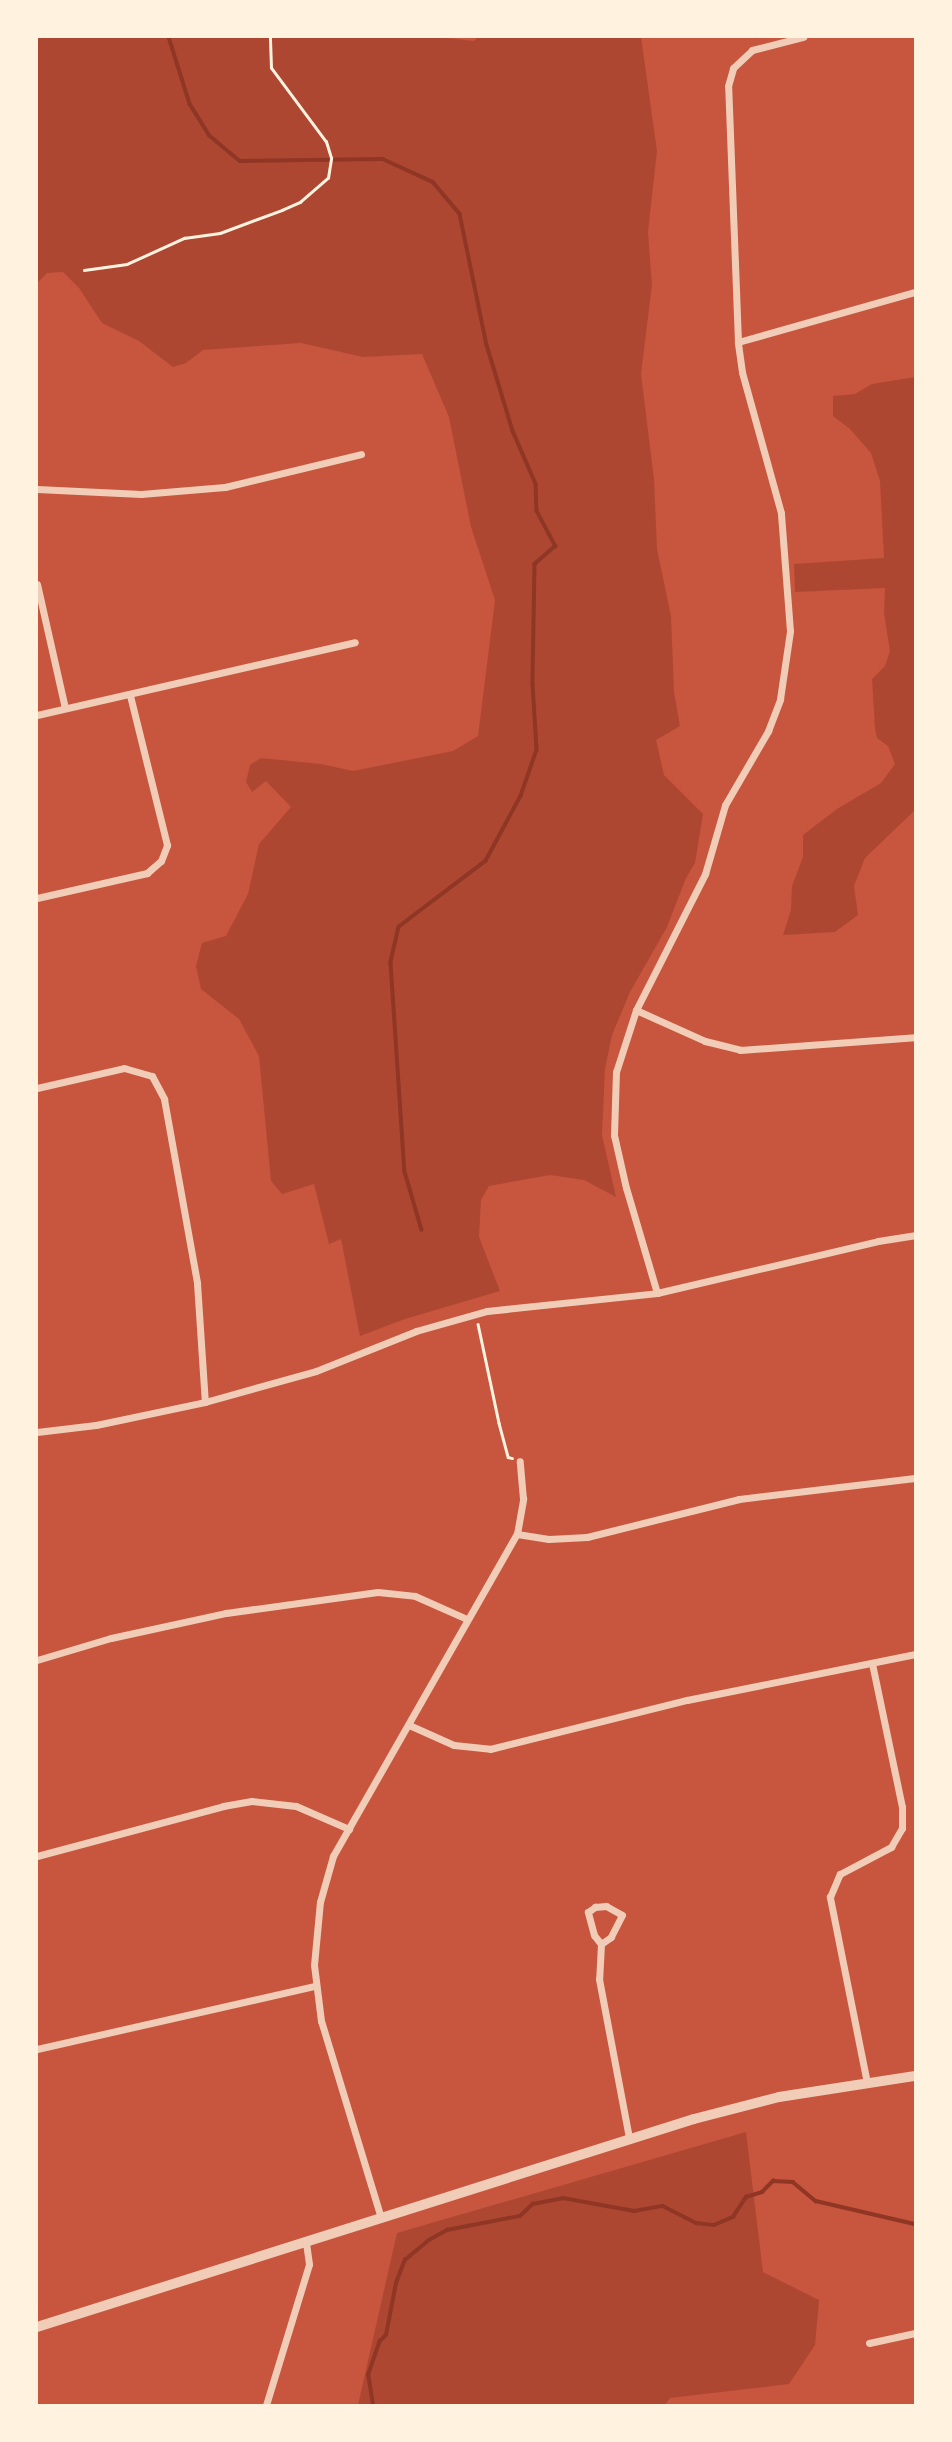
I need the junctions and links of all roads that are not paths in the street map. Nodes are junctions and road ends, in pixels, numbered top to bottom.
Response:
1 (803, 37) edge
2 (787, 38) edge
3 (915, 292) edge
4 (738, 342) junction
5 (361, 454) dead end
6 (37, 489) edge
7 (37, 584) edge
8 (355, 642) dead end
9 (130, 695) junction
10 (65, 708) junction
11 (37, 715) edge
12 (37, 898) edge
13 (636, 1010) junction
14 (915, 1037) edge
15 (37, 1088) edge
16 (915, 1236) edge
17 (657, 1293) junction
18 (205, 1402) junction
19 (37, 1433) edge
20 (520, 1461) road end
21 (915, 1478) edge
22 (517, 1534) junction
23 (467, 1619) junction
24 (915, 1654) edge
25 (37, 1660) edge
26 (872, 1663) junction
27 (409, 1725) junction
28 (349, 1829) junction
29 (37, 1856) edge
30 (601, 1944) junction
31 (315, 1986) junction
32 (37, 2049) edge
33 (915, 2076) edge
34 (867, 2083) junction
35 (629, 2138) junction
36 (381, 2218) junction
37 (306, 2242) junction
38 (37, 2327) edge
39 (915, 2333) edge
40 (869, 2343) dead end
41 (266, 2405) edge

1 - 2 street
2 - 4 street
3 - 4 street
4 - 13 street
5 - 6 street
7 - 10 street
8 - 9 street
9 - 10 street
9 - 12 street
10 - 11 street
13 - 14 street
13 - 17 street
15 - 18 street
16 - 17 street
17 - 18 street
18 - 19 street
20 - 22 street
21 - 22 street
22 - 23 street
23 - 25 street
23 - 27 street
24 - 26 street
26 - 27 street
26 - 34 street
27 - 28 street
28 - 29 street
28 - 31 street
30 - 30 street
30 - 35 street
31 - 32 street
31 - 36 street
33 - 34 street
34 - 35 street
35 - 36 street
36 - 37 street
37 - 38 street
37 - 41 street
39 - 40 street

